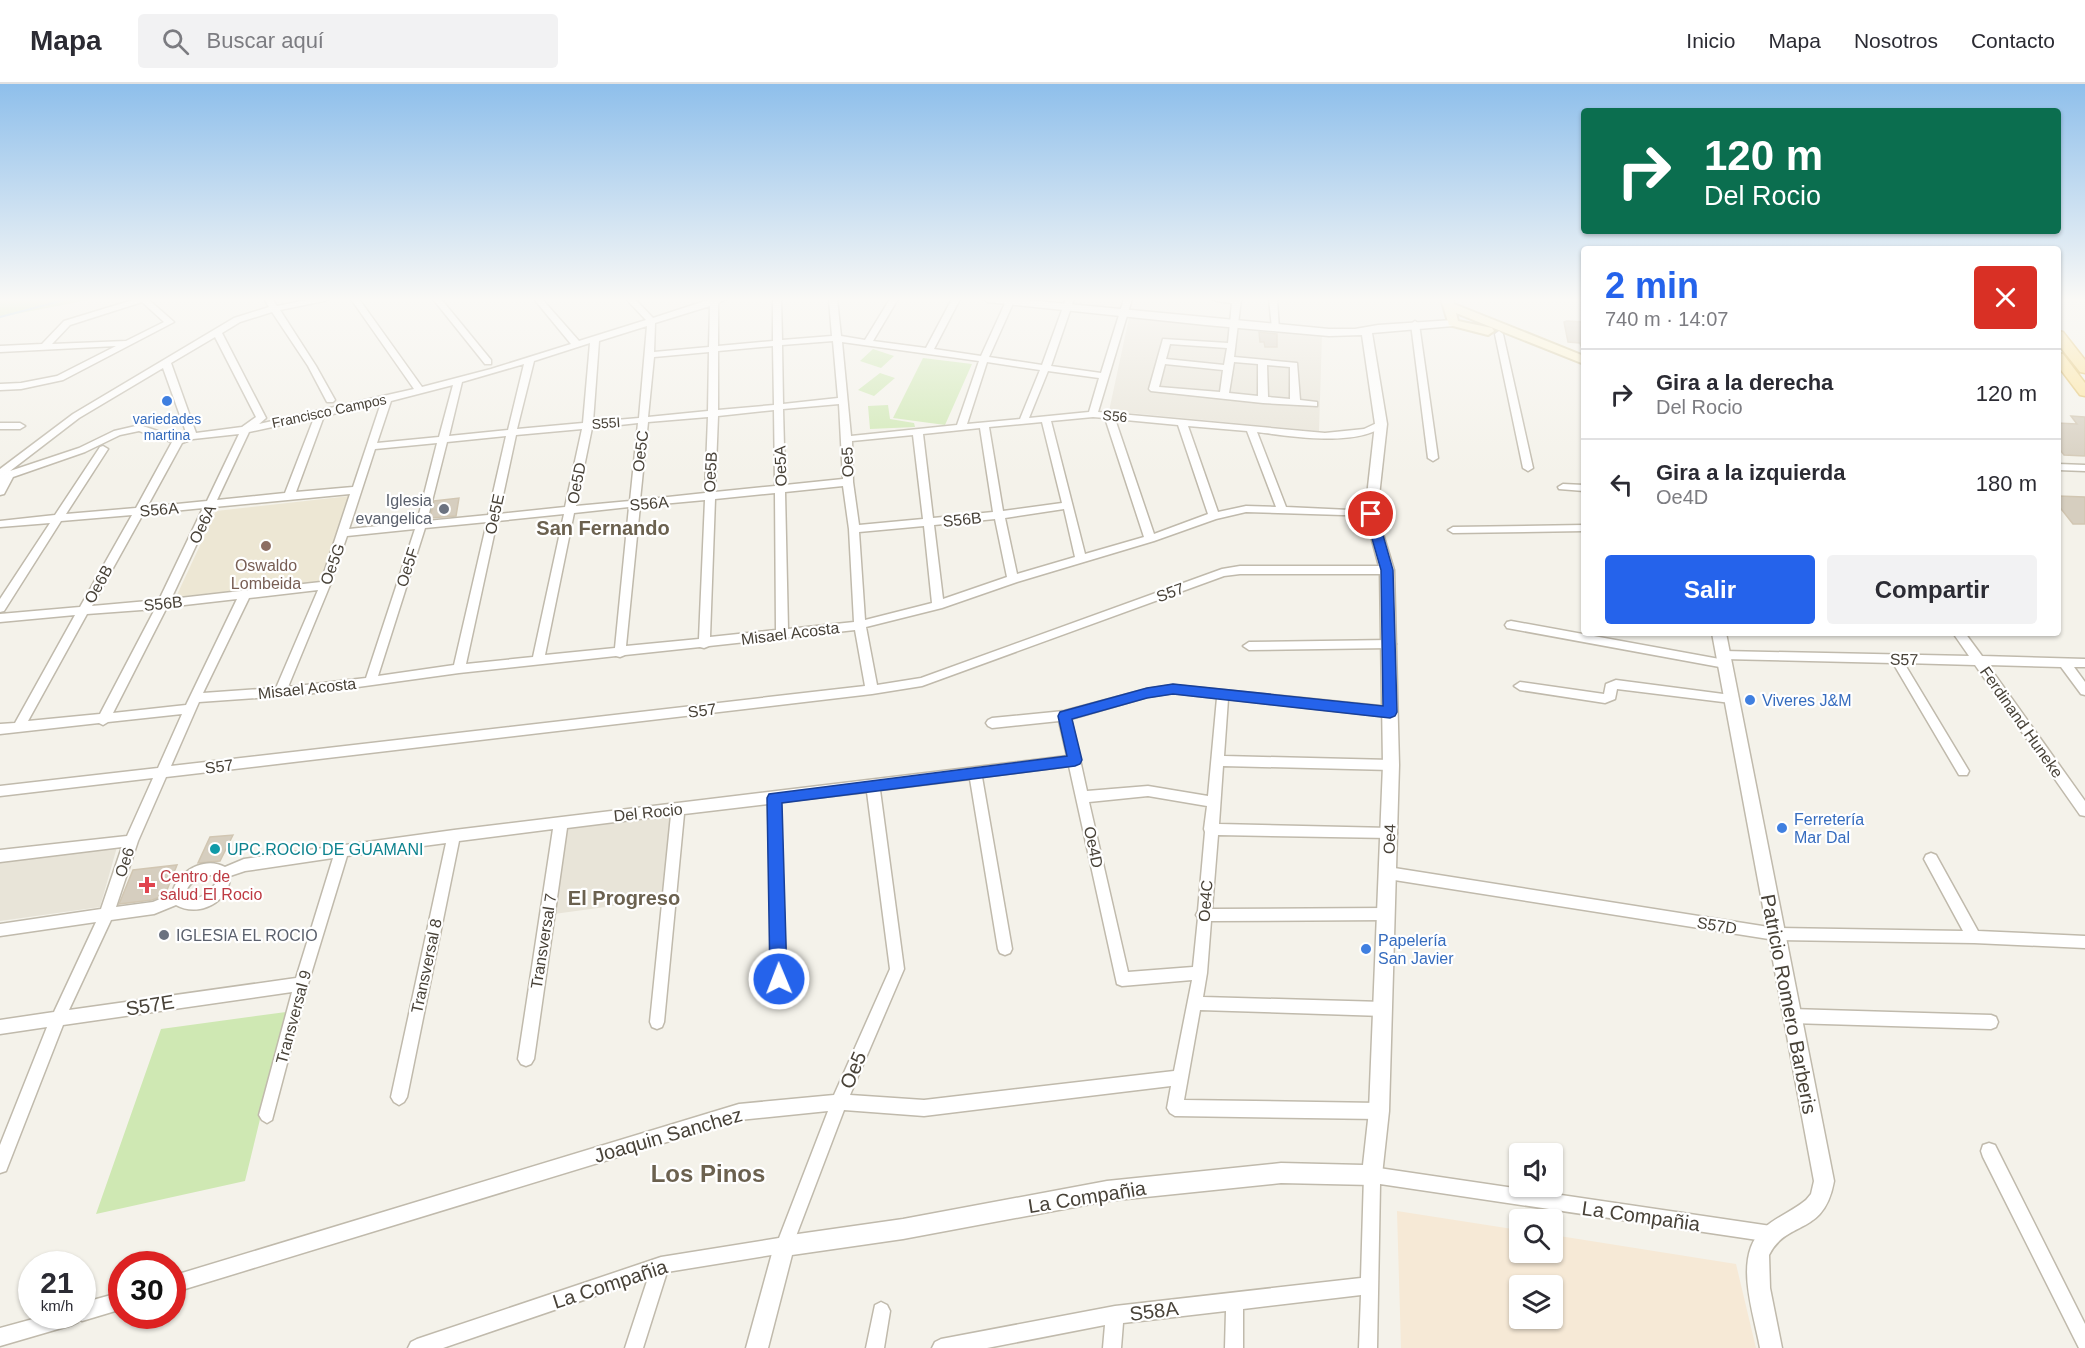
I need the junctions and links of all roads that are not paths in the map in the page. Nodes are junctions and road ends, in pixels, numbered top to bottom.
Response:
1 (100, 358) edge
2 (174, 358) edge
3 (231, 358) edge
4 (307, 358) edge
5 (398, 358) edge
6 (485, 358) edge
7 (536, 358) edge
8 (593, 358) edge
9 (649, 358) edge
10 (712, 358) edge
11 (776, 358) edge
12 (837, 358) edge
13 (984, 358) joint
14 (1049, 358) edge
15 (1110, 358) edge
16 (1163, 358) edge
17 (1229, 358) edge
18 (1371, 358) edge
19 (1420, 358) edge
20 (1503, 358) edge
21 (530, 360) junction
22 (1162, 361) junction
23 (2061, 361) edge
24 (488, 362) dead end
25 (1262, 362) junction
26 (166, 363) junction
27 (1228, 364) junction
28 (1046, 366) junction
29 (1104, 375) junction
30 (458, 381) junction
31 (0, 387) edge
32 (420, 391) junction
33 (2085, 392) edge
34 (1224, 396) junction
35 (387, 399) junction
36 (330, 400) dead end
37 (1263, 400) junction
38 (841, 401) junction
39 (1295, 402) junction
40 (1314, 404) dead end
41 (778, 408) junction
42 (320, 413) junction
43 (712, 414) junction
44 (1093, 414) junction
45 (1109, 416) junction
46 (644, 420) junction
47 (1046, 420) junction
48 (1023, 422) junction
49 (1182, 423) junction
50 (588, 424) junction
51 (1381, 424) junction
52 (0, 426) edge
53 (20, 426) dead end
54 (984, 426) junction
55 (961, 428) junction
56 (1251, 429) junction
57 (245, 430) junction
58 (512, 432) junction
59 (918, 432) junction
60 (192, 436) junction
61 (847, 439) junction
62 (442, 440) junction
63 (178, 441) junction
64 (372, 446) junction
65 (103, 449) dead end
66 (1433, 458) dead end
67 (2061, 467) edge
68 (1528, 468) dead end
69 (2085, 468) edge
70 (3, 477) edge
71 (848, 482) junction
72 (1563, 487) dead end
73 (781, 488) junction
74 (1581, 488) edge
75 (355, 490) junction
76 (0, 492) edge
77 (290, 497) junction
78 (708, 498) junction
79 (211, 504) junction
80 (634, 504) junction
81 (1069, 505) junction
82 (572, 509) junction
83 (138, 510) junction
84 (1282, 510) junction
85 (1371, 514) junction
86 (999, 515) junction
87 (1214, 516) junction
88 (56, 519) junction
89 (494, 519) junction
90 (928, 522) junction
91 (0, 524) edge
92 (421, 526) junction
93 (1581, 528) edge
94 (854, 529) junction
95 (1453, 530) dead end
96 (344, 533) junction
97 (1150, 539) junction
98 (1081, 558) junction
99 (1387, 570) junction
100 (1013, 579) junction
101 (325, 585) junction
102 (245, 594) junction
103 (163, 604) junction
104 (938, 605) junction
105 (0, 608) edge
106 (83, 610) junction
107 (0, 618) edge
108 (860, 625) junction
109 (1511, 625) dead end
110 (782, 634) junction
111 (1720, 636) edge
112 (1961, 636) edge
113 (704, 644) junction
114 (1390, 644) junction
115 (1249, 646) dead end
116 (620, 653) junction
117 (1724, 659) junction
118 (1896, 659) junction
119 (538, 660) junction
120 (1978, 661) junction
121 (2065, 663) junction
122 (2085, 663) edge
123 (459, 669) junction
124 (370, 682) junction
125 (1520, 686) dead end
126 (872, 690) junction
127 (2085, 691) edge
128 (280, 692) junction
129 (1223, 693) junction
130 (1731, 699) junction
131 (192, 704) junction
132 (1390, 712) junction
133 (1065, 716) junction
134 (103, 720) junction
135 (992, 723) dead end
136 (19, 727) junction
137 (0, 729) edge
138 (1075, 760) junction
139 (1217, 762) junction
140 (1391, 765) junction
141 (1963, 771) dead end
142 (163, 772) junction
143 (975, 774) junction
144 (873, 787) junction
145 (0, 791) edge
146 (1083, 796) junction
147 (774, 798) junction
148 (1213, 802) junction
149 (678, 809) junction
150 (2085, 811) edge
151 (561, 822) junction
152 (1210, 829) junction
153 (1390, 833) junction
154 (454, 835) junction
155 (131, 841) junction
156 (342, 850) junction
157 (0, 856) edge
158 (1930, 859) dead end
159 (223, 873) junction
160 (1388, 873) junction
161 (178, 898) junction
162 (1387, 914) junction
163 (1203, 915) junction
164 (106, 916) junction
165 (0, 930) edge
166 (1775, 934) junction
167 (1974, 937) junction
168 (2085, 942) edge
169 (1005, 949) dead end
170 (1200, 973) junction
171 (779, 979) dead end
172 (301, 984) junction
173 (1195, 1003) junction
174 (1383, 1009) junction
175 (1791, 1016) junction
176 (58, 1019) junction
177 (657, 1022) dead end
178 (1991, 1022) dead end
179 (0, 1027) edge
180 (526, 1059) dead end
181 (1179, 1077) junction
182 (399, 1097) dead end
183 (839, 1102) junction
184 (1379, 1111) junction
185 (267, 1115) dead end
186 (6, 1136) edge
187 (1989, 1151) dead end
188 (0, 1165) edge
189 (1372, 1175) junction
190 (1771, 1234) junction
191 (784, 1246) junction
192 (660, 1265) junction
193 (186, 1281) edge
194 (1369, 1286) junction
195 (1235, 1301) junction
196 (881, 1311) dead end
197 (1115, 1315) junction
198 (27, 1329) edge
199 (0, 1337) edge
200 (998, 1342) edge
201 (2085, 1342) edge
202 (417, 1348) edge
203 (634, 1348) edge
204 (757, 1348) edge
205 (875, 1348) edge
206 (941, 1348) edge
207 (1112, 1348) edge
208 (1234, 1348) edge
209 (1368, 1348) edge
210 (1771, 1348) edge

1 - 31 street
2 - 26 street
3 - 57 street, Oe6A
4 - 36 street
5 - 32 street
6 - 24 street
7 - 21 street, Francisco Campos
8 - 50 street, Oe5D
9 - 46 street, Oe5C
10 - 43 street, Oe5B
11 - 41 street, Oe5A
12 - 38 street, Oe5
13 - 28 street
13 - 55 street
14 - 28 street
15 - 29 street
16 - 22 street
17 - 27 street
18 - 51 street, Oe4
19 - 66 street
20 - 68 street
21 - 30 street, Francisco Campos
21 - 58 street, Oe5E
22 - 27 street
22 - 34 street
23 - 33 main road
25 - 27 street
25 - 37 street
25 - 39 street
26 - 60 street
26 - 70 street
27 - 34 street
28 - 29 street
28 - 48 street
29 - 44 street
30 - 32 street, Francisco Campos
30 - 62 street, Oe5F
32 - 35 street, Francisco Campos
34 - 37 street
35 - 42 street, Francisco Campos
35 - 64 street, Oe5G
37 - 39 street
38 - 41 street, S55I
38 - 61 street, Oe5
39 - 40 street
41 - 43 street, S55I
41 - 73 street, Oe5A
42 - 57 street, Francisco Campos
42 - 77 street
43 - 46 street, S55I
43 - 78 street, Oe5B
44 - 45 street, S56
44 - 47 street, S56
45 - 49 street, S56
45 - 97 street
46 - 50 street, S55I
46 - 80 street, Oe5C
47 - 48 street, S56
47 - 81 street
48 - 54 street, S56
49 - 56 street, S56
49 - 87 street
50 - 58 street, S55I
50 - 82 street, Oe5D
51 - 56 street, S56
51 - 85 street, Oe4
52 - 53 street
54 - 55 street, S56
54 - 86 street
55 - 59 street, S56
56 - 84 street
57 - 60 street, Francisco Campos
57 - 79 street, Oe6A
58 - 62 street, S55I
58 - 89 street, Oe5E
59 - 61 street, S56
59 - 90 street
60 - 63 street, Francisco Campos
61 - 71 street, Oe5
62 - 64 street, S55I
62 - 92 street, Oe5F
63 - 70 street
63 - 83 street, Oe6B
64 - 75 street, Oe5G
65 - 88 street
67 - 69 street
70 - 76 street
71 - 73 street, S56A
71 - 94 street, Oe5
72 - 74 street
73 - 78 street, S56A
73 - 110 street, Oe5A
75 - 77 street, S56A
75 - 96 street, Oe5G
77 - 79 street, S56A
78 - 80 street, S56A
78 - 113 street, Oe5B
79 - 83 street, S56A
79 - 103 street, Oe6A
80 - 82 street, S56A
80 - 116 street, Oe5C
81 - 86 street, S56B
81 - 98 street
82 - 89 street, S56A
82 - 119 street, Oe5D
83 - 88 street, S56A
83 - 106 street, Oe6B
84 - 85 street, Misael Acosta
84 - 87 street, Misael Acosta
85 - 99 street, Oe4
86 - 90 street, S56B
86 - 100 street
87 - 97 street, Misael Acosta
88 - 91 street, S56A
88 - 105 street
89 - 92 street, S56A
89 - 123 street, Oe5E
90 - 94 street, S56B
90 - 104 street
92 - 96 street, S56A
92 - 124 street, Oe5F
93 - 95 street
94 - 108 street, Oe5
96 - 101 street, Oe5G
97 - 98 street, Misael Acosta
98 - 100 street, Misael Acosta
99 - 114 street, Oe4
99 - 126 street, S57
100 - 104 street, Misael Acosta
101 - 102 street, S56B
101 - 128 street, Oe5G
102 - 103 street, S56B
102 - 131 street, Oe6
103 - 106 street, S56B
103 - 134 street, Oe6A
104 - 108 street, Misael Acosta
106 - 107 street, S56B
106 - 136 street, Oe6B
108 - 110 street, Misael Acosta
108 - 126 street, Oe5
109 - 117 street, S57
110 - 113 street, Misael Acosta
111 - 117 street, Patricio Romero Barberis
112 - 120 street, Ferdinand Huneke
113 - 116 street, Misael Acosta
114 - 115 street
114 - 132 street, Oe4
116 - 119 street, Misael Acosta
117 - 118 street, S57
117 - 130 street, Patricio Romero Barberis
118 - 120 street, S57
118 - 141 street
119 - 123 street, Misael Acosta
120 - 121 street, S57
120 - 150 street, Ferdinand Huneke
121 - 122 street, S57
121 - 127 street
123 - 124 street, Misael Acosta
124 - 128 street, Misael Acosta
125 - 130 street
126 - 142 street, S57
128 - 131 street, Misael Acosta
129 - 132 street
129 - 133 street
129 - 139 street, Oe4C
130 - 166 street, Patricio Romero Barberis
131 - 134 street, Misael Acosta
131 - 142 street, Oe6
132 - 140 street, Oe4
133 - 135 street
133 - 138 street, Oe4D
134 - 136 street, Misael Acosta
136 - 137 street, Misael Acosta
138 - 143 street, Del Rocio
138 - 146 street, Oe4D
139 - 140 street
139 - 148 street, Oe4C
140 - 153 street, Oe4
142 - 145 street, S57
142 - 155 street, Oe6
143 - 144 street, Del Rocio
143 - 169 street
144 - 147 street, Del Rocio
144 - 183 street, Oe5
146 - 148 street
146 - 170 street, Oe4D
147 - 149 street, Del Rocio
147 - 171 street
148 - 152 street, Oe4C
149 - 151 street, Del Rocio
149 - 177 street
151 - 154 street, Del Rocio
151 - 180 street, Transversal 7
152 - 153 street
152 - 163 street, Oe4C
153 - 160 street, Oe4
154 - 156 street, Del Rocio
154 - 182 street, Transversal 8
155 - 157 street
155 - 164 street, Oe6
156 - 159 street, Del Rocio
156 - 172 street, Transversal 9
158 - 167 street
159 - 161 street, Del Rocio
159 - 161 street
160 - 162 street, Oe4
160 - 166 street, S57D
161 - 164 street
162 - 163 street
162 - 174 street, Oe4
163 - 170 street, Oe4C
164 - 165 street
164 - 176 street, Oe6
166 - 167 street, S57D
166 - 175 street, Patricio Romero Barberis
167 - 168 street, S57D
170 - 173 street, Oe4C
172 - 176 street, S57E
172 - 185 street, Transversal 9
173 - 174 street
173 - 181 street, Oe4C
174 - 184 street, Oe4
175 - 178 street
175 - 190 street, Patricio Romero Barberis
176 - 179 street, S57E
176 - 186 street, Oe6
181 - 183 street, Joaquin Sanchez
181 - 184 street, Oe4C
183 - 191 street, Oe5
183 - 193 street, Joaquin Sanchez
184 - 189 street, Oe4
186 - 188 street
187 - 201 street
189 - 190 street, La Compañia
189 - 191 street, La Compañia
189 - 194 street, Oe4
190 - 210 street
191 - 192 street, La Compañia
191 - 204 street, Oe5
192 - 202 street, La Compañia
192 - 203 street
194 - 195 street, S58A
194 - 209 street, Oe4
195 - 197 street, S58A
195 - 208 street
196 - 205 street
197 - 200 street, S58A
197 - 207 street
198 - 199 street
200 - 206 street, S58A

